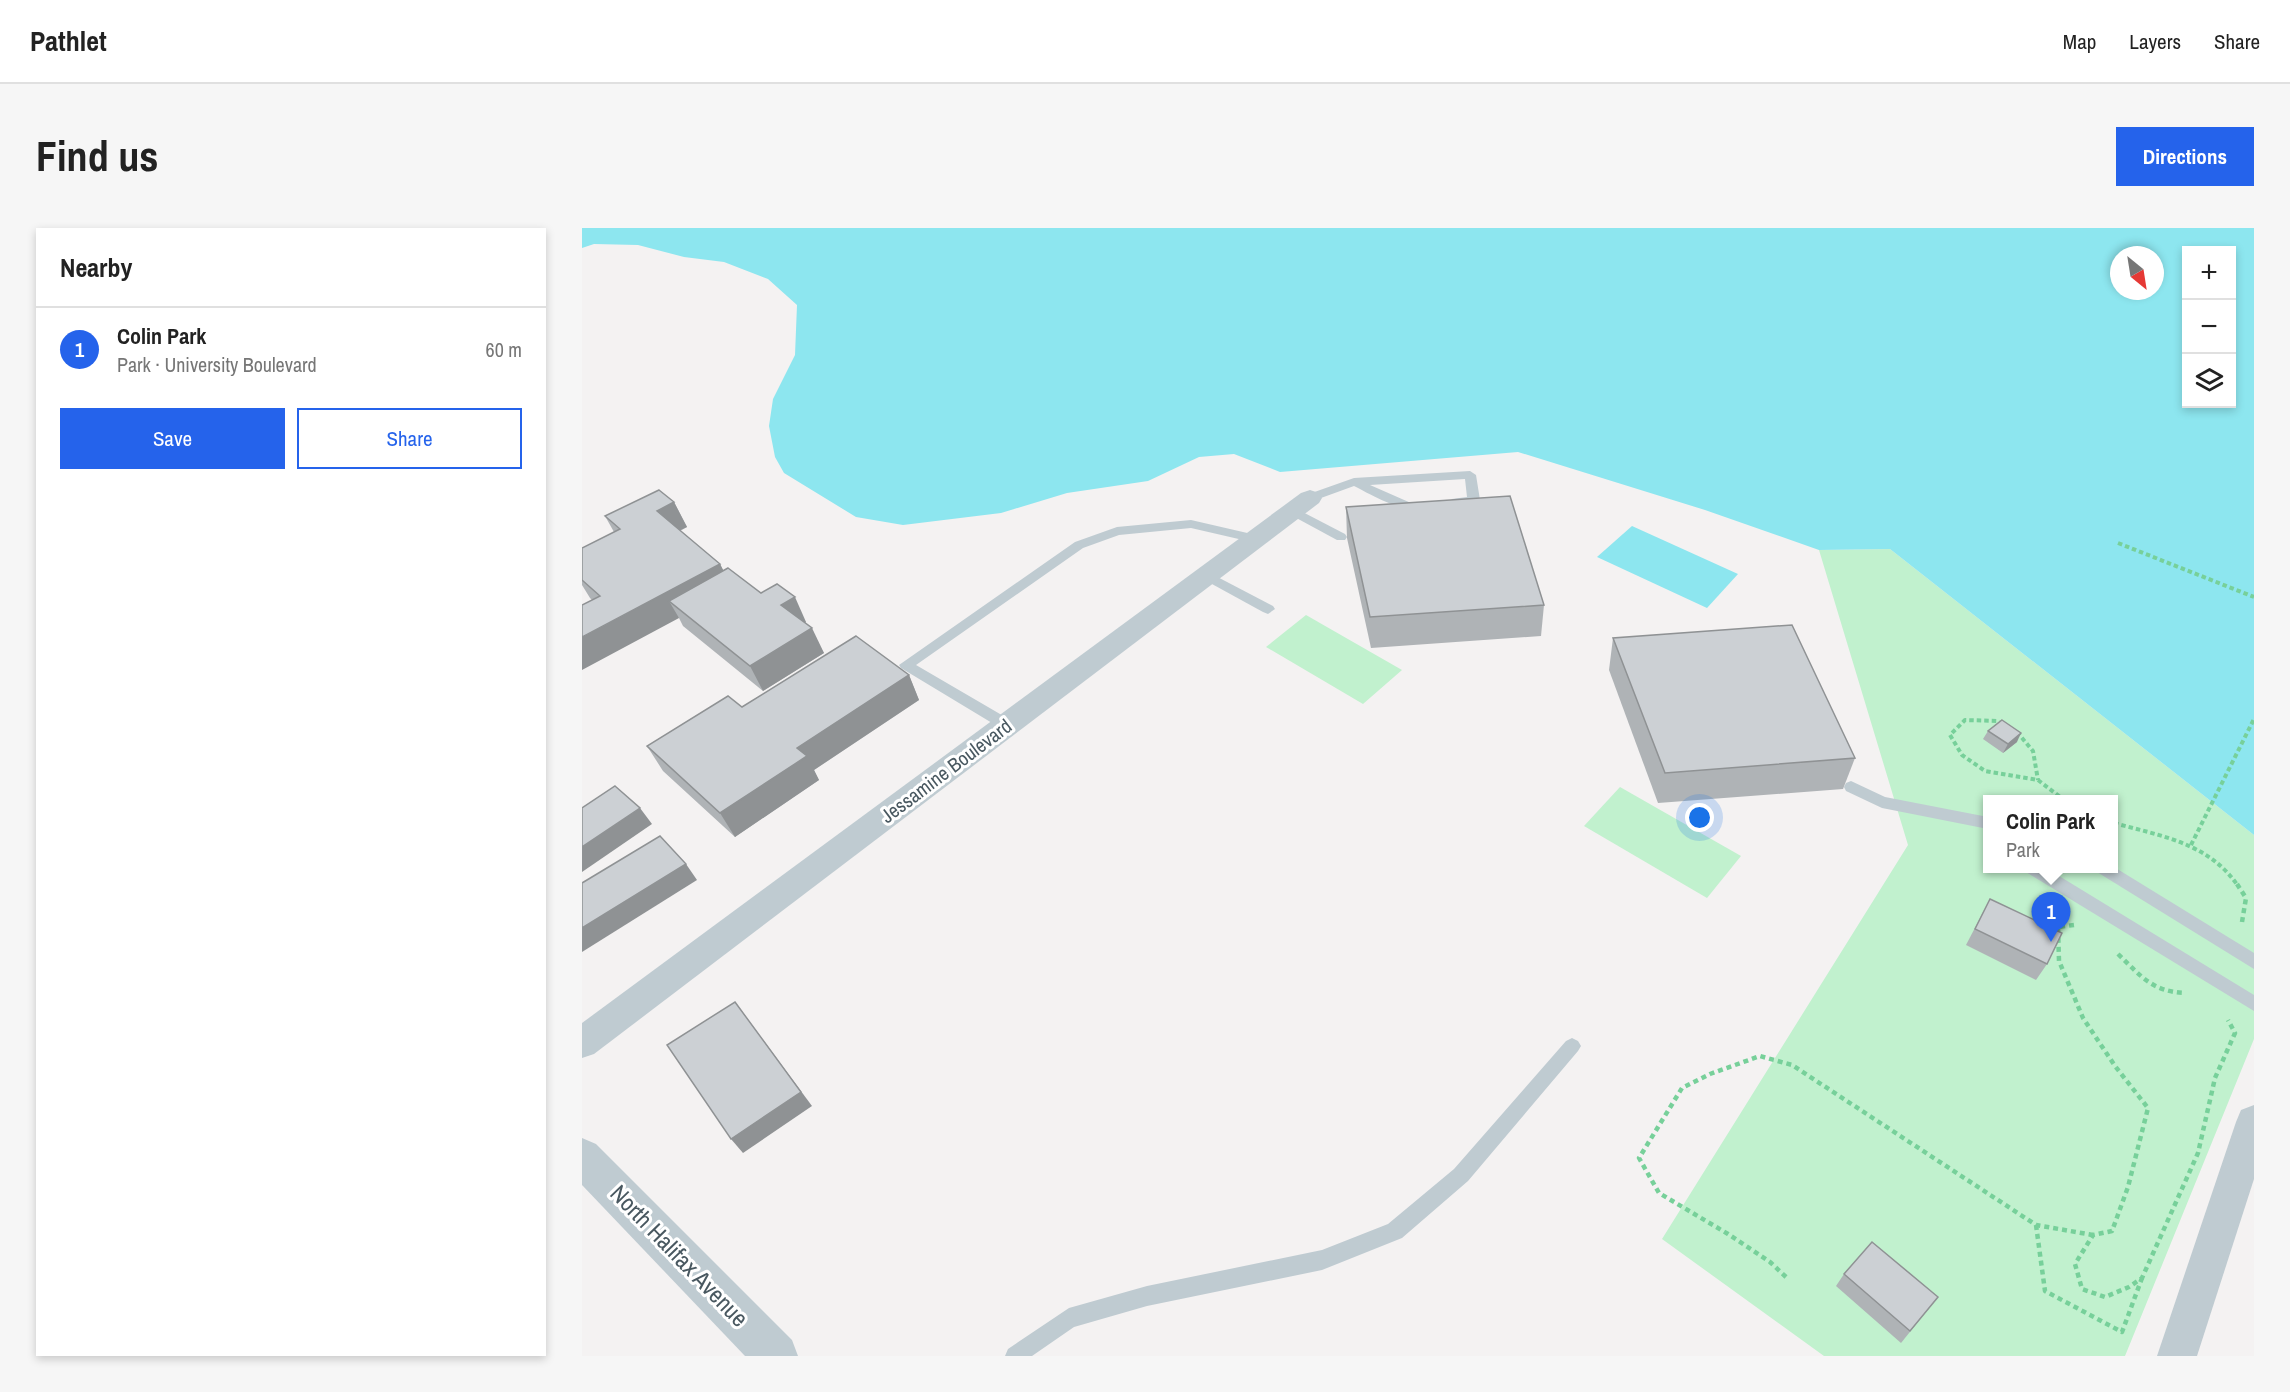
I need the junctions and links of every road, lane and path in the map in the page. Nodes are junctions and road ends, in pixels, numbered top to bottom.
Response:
1 (1354, 482) junction
2 (1302, 504) junction
3 (1341, 537) dead end
4 (1256, 538) junction
5 (2118, 543) dead end
6 (1206, 575) junction
7 (2254, 597) edge
8 (1268, 609) dead end
9 (2254, 719) edge
10 (1007, 725) junction
11 (2005, 725) edge
12 (2012, 729) edge
13 (2038, 780) junction
14 (1851, 788) edge
15 (2058, 795) edge
16 (1983, 822) edge
17 (2118, 824) edge
18 (2191, 845) junction
19 (2040, 873) edge
20 (2111, 873) edge
21 (2083, 930) dead end
22 (2233, 948) junction
23 (2115, 952) dead end
24 (2254, 962) edge
25 (2211, 984) junction
26 (2254, 1004) edge
27 (582, 1043) edge
28 (1572, 1046) dead end
29 (2254, 1122) edge
30 (582, 1157) edge
31 (2036, 1225) junction
32 (2093, 1235) junction
33 (1786, 1276) dead end
34 (2142, 1278) junction
35 (776, 1356) edge
36 (1015, 1356) edge
37 (2177, 1356) edge

1 - 1 lane
1 - 2 lane
2 - 3 lane
2 - 4 street, Jessamine Boulevard
4 - 6 street, Jessamine Boulevard
4 - 10 lane
5 - 7 path
6 - 8 lane
6 - 10 street, Jessamine Boulevard
9 - 18 path
10 - 27 street, Jessamine Boulevard
11 - 13 path
12 - 13 path
13 - 15 path
14 - 16 lane
17 - 18 path
18 - 22 path
19 - 25 lane
20 - 22 lane
21 - 32 path
22 - 24 lane
23 - 25 path
25 - 26 lane
25 - 34 path
28 - 36 lane
29 - 37 street
30 - 35 street, North Halifax Avenue
31 - 32 path
31 - 33 path
31 - 34 path
32 - 34 path

